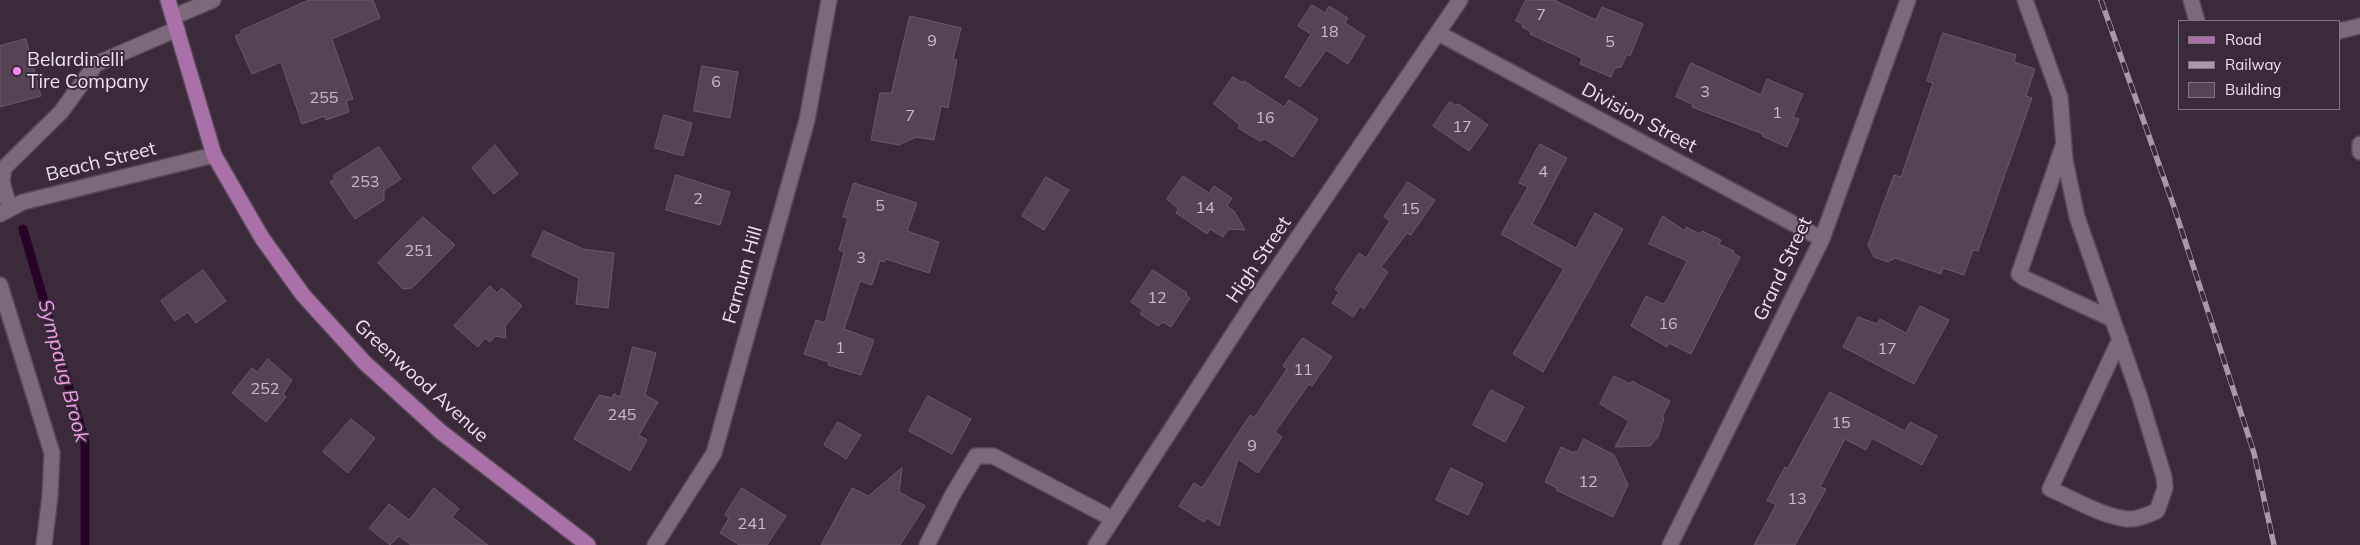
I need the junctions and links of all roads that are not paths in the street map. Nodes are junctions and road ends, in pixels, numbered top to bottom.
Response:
1 (168, 0) edge
2 (213, 0) edge
3 (829, 0) edge
4 (1460, 0) edge
5 (1908, 0) edge
6 (2025, 0) edge
7 (2192, 0) edge
8 (2197, 20) edge
9 (175, 23) junction
10 (2360, 26) edge
11 (2340, 31) edge
12 (1438, 33) junction
13 (2064, 144) junction
14 (2360, 144) edge
15 (2360, 152) edge
16 (214, 155) junction
17 (5, 211) edge
18 (1822, 239) junction
19 (0, 285) edge
20 (2112, 318) junction
21 (2120, 339) junction
22 (1113, 518) junction
23 (44, 545) edge
24 (588, 545) edge
25 (655, 545) edge
26 (927, 545) edge
27 (1096, 545) edge
28 (1670, 545) edge

1 - 9 main road, Greenwood Avenue
2 - 9 street
3 - 25 street, Farnum Hill
4 - 12 street, High Street
5 - 18 street, Grand Street
6 - 13 street
7 - 8 street
9 - 16 main road, Greenwood Avenue
9 - 17 street
10 - 11 street
12 - 18 street, Division Street
12 - 22 street, High Street
13 - 20 street
13 - 20 street
14 - 15 street
16 - 17 street, Beach Street
16 - 24 main road, Greenwood Avenue
18 - 28 street, Grand Street
19 - 23 street
20 - 21 street
21 - 21 street
22 - 26 street
22 - 27 street, High Street

